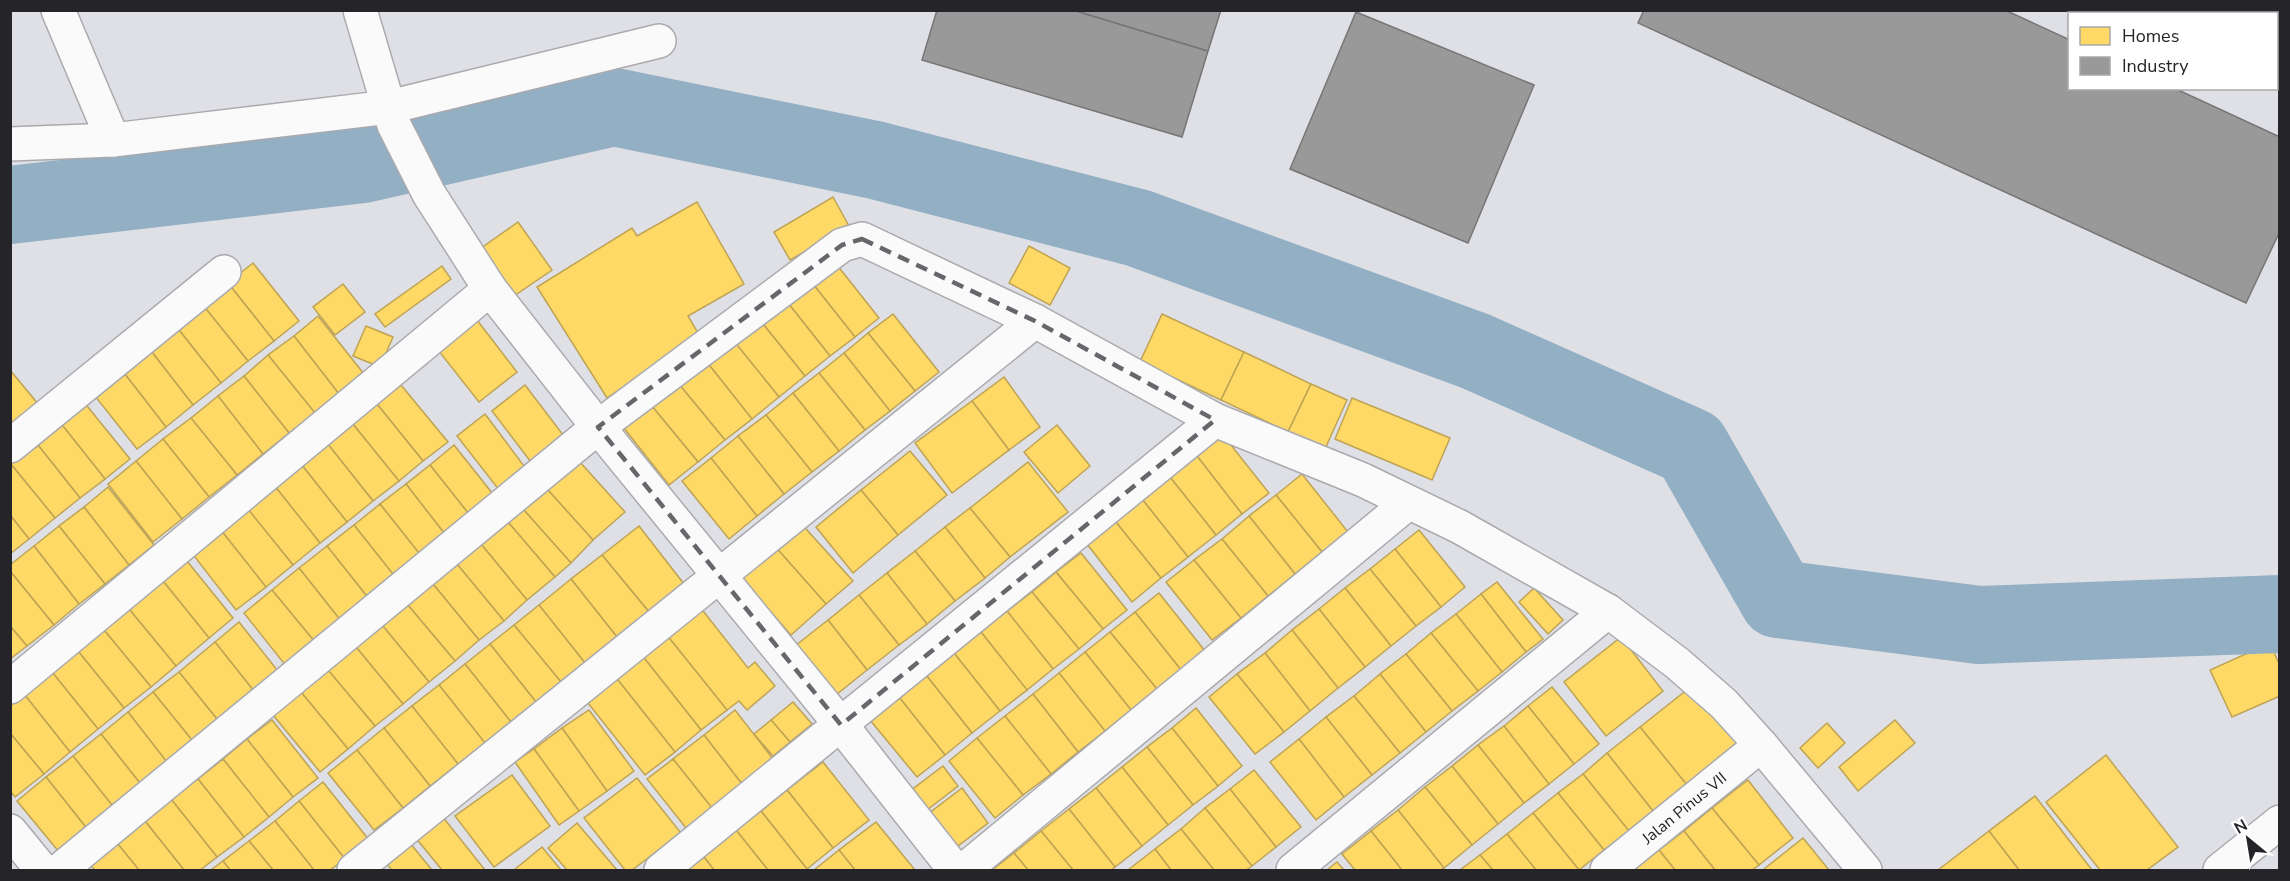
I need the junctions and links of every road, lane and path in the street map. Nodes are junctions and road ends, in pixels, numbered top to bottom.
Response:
1 (58, 10) edge
2 (360, 10) edge
3 (659, 41) dead end
4 (391, 116) junction
5 (113, 140) junction
6 (10, 144) edge
7 (224, 272) dead end
8 (490, 289) junction
9 (1035, 321) junction
10 (1215, 420) junction
11 (598, 427) junction
12 (10, 447) edge
13 (1408, 503) junction
14 (718, 575) junction
15 (1608, 611) junction
16 (10, 687) edge
17 (841, 725) junction
18 (1761, 745) junction
19 (2280, 822) edge
20 (10, 831) edge
21 (42, 870) edge
22 (60, 870) edge
23 (354, 870) edge
24 (661, 870) edge
25 (955, 870) edge
26 (964, 870) edge
27 (1293, 870) edge
28 (1607, 870) edge
29 (1865, 870) edge
30 (2220, 870) edge

1 - 5 street
2 - 4 street
3 - 4 street
4 - 5 street
4 - 8 street
5 - 6 street
7 - 12 street
8 - 11 street
8 - 16 street
9 - 10 street
9 - 11 street
9 - 14 street
10 - 13 street
10 - 17 street
11 - 14 street
11 - 22 street
13 - 15 street
13 - 26 street
14 - 17 street
14 - 23 street
15 - 18 street
15 - 27 street
17 - 24 street
17 - 25 street
18 - 28 street, Jalan Pinus VII
18 - 29 street
19 - 30 street
20 - 21 street

